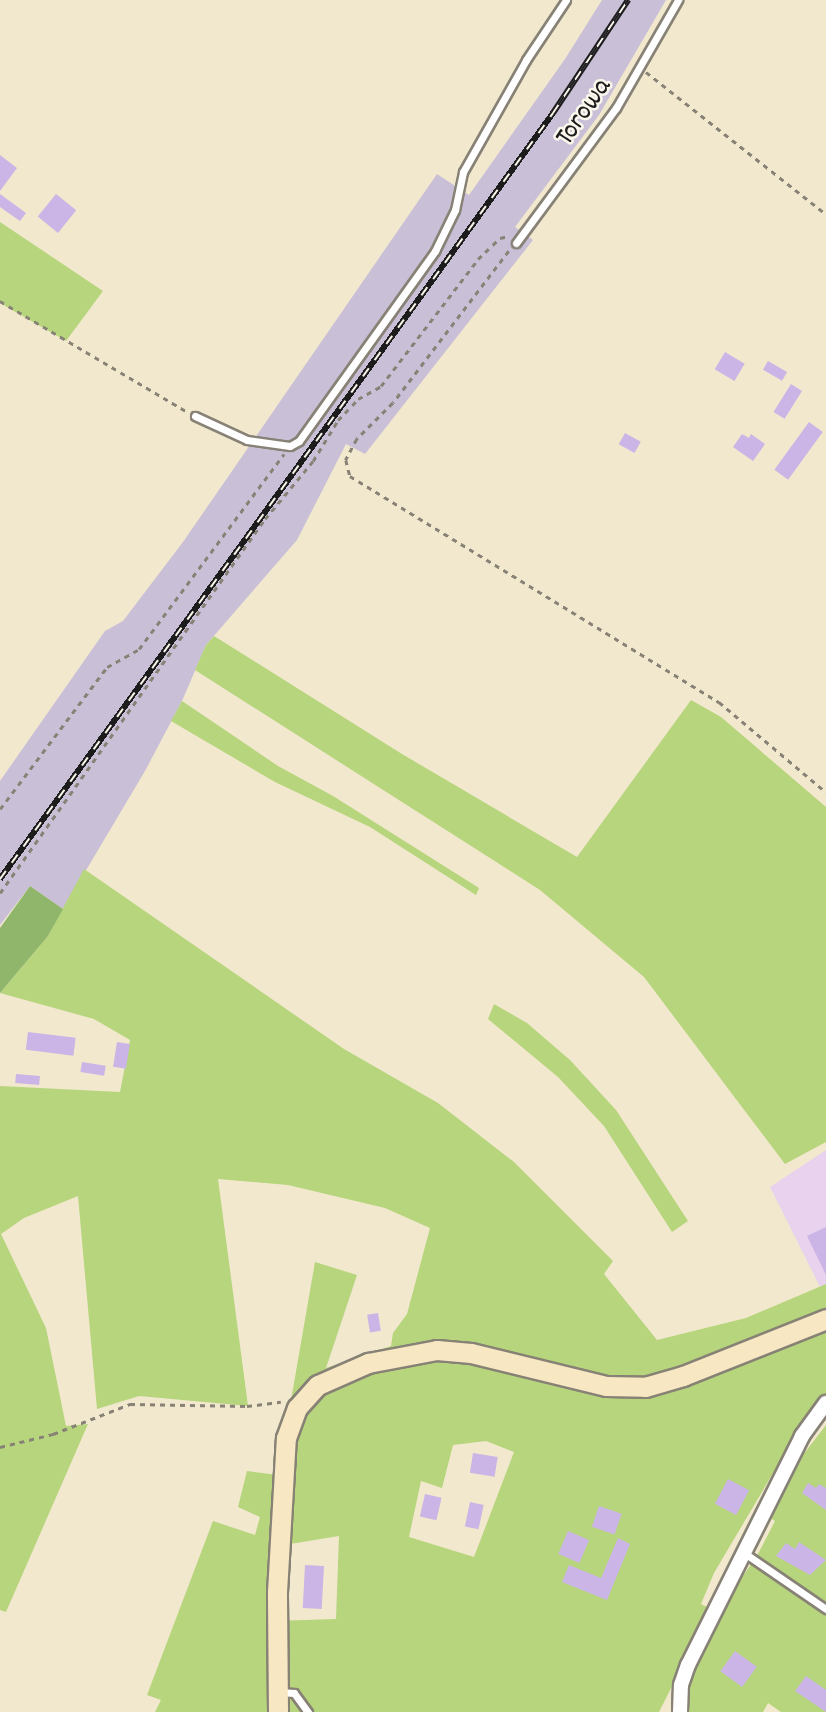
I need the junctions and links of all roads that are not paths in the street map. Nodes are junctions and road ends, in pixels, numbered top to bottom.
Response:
1 (566, 0) edge
2 (678, 0) edge
3 (516, 243) road end
4 (195, 416) road end
5 (826, 1319) edge
6 (826, 1403) edge
7 (743, 1552) junction
8 (826, 1609) edge
9 (277, 1692) junction
10 (278, 1712) edge
11 (308, 1712) edge
12 (680, 1712) edge

1 - 4 lane
2 - 3 lane, Torowa
5 - 9 street
6 - 7 street
7 - 8 lane
7 - 12 street
9 - 10 street
9 - 11 lane

